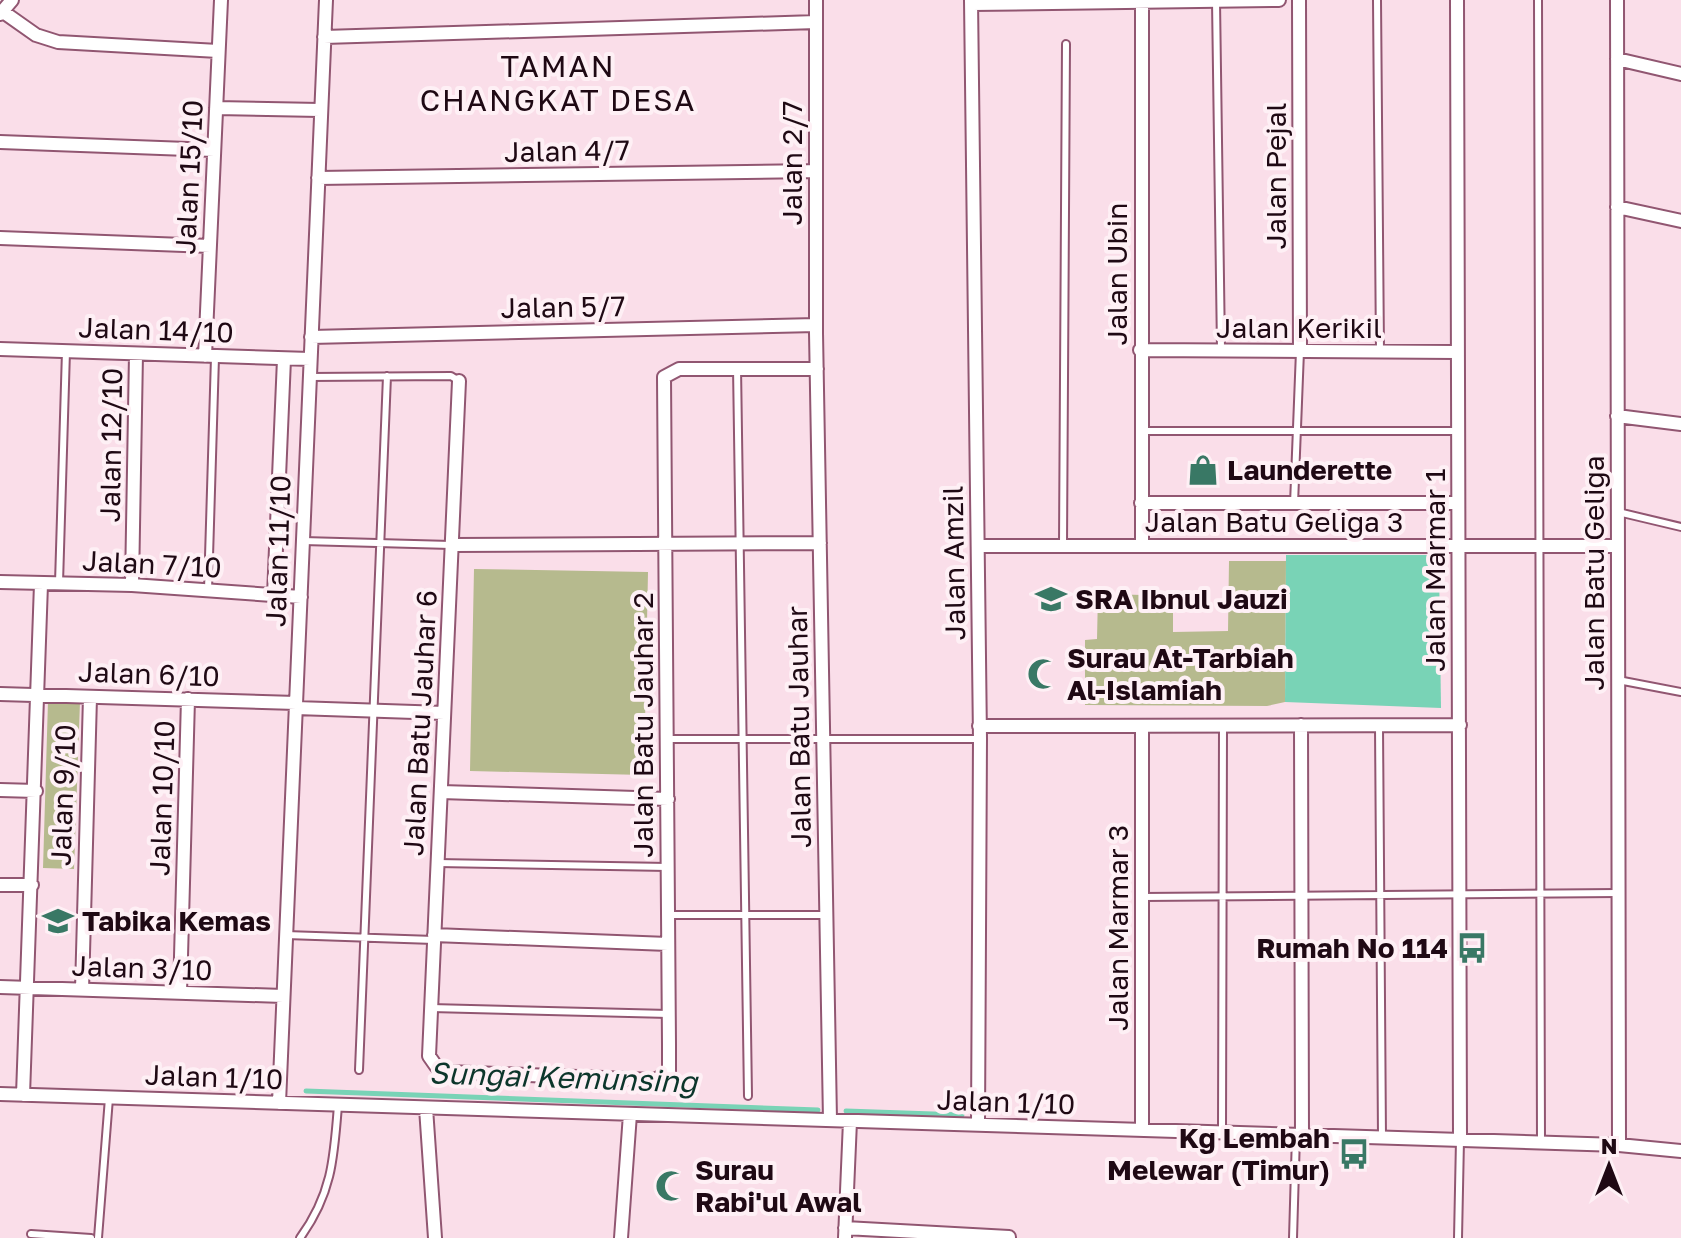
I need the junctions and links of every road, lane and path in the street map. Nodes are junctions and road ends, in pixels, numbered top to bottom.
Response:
1 (12, 0) edge
2 (221, 0) edge
3 (326, 0) edge
4 (816, 0) edge
5 (1279, 0) edge
6 (1299, 0) edge
7 (1377, 0) edge
8 (1457, 0) edge
9 (1538, 0) edge
10 (1617, 0) edge
11 (1216, 1) edge
12 (972, 2) edge
13 (1142, 2) edge
14 (1, 12) edge
15 (816, 22) junction
16 (324, 37) junction
17 (1066, 44) dead end
18 (218, 51) junction
19 (1617, 59) junction
20 (1681, 74) edge
21 (216, 108) junction
22 (320, 110) junction
23 (0, 142) edge
24 (214, 150) junction
25 (816, 171) junction
26 (318, 178) junction
27 (1617, 207) junction
28 (1681, 221) edge
29 (0, 238) edge
30 (210, 246) junction
31 (816, 329) junction
32 (311, 337) junction
33 (0, 349) edge
34 (1140, 350) junction
35 (66, 351) junction
36 (1300, 351) junction
37 (1221, 352) junction
38 (1380, 352) junction
39 (1457, 352) junction
40 (136, 354) junction
41 (210, 356) junction
42 (284, 359) junction
43 (310, 359) junction
44 (737, 367) junction
45 (817, 369) junction
46 (387, 376) junction
47 (309, 377) junction
48 (459, 381) joint
49 (1617, 416) junction
50 (1681, 424) edge
51 (1139, 431) junction
52 (1295, 431) junction
53 (1459, 431) junction
54 (1141, 503) junction
55 (1458, 503) junction
56 (1294, 504) junction
57 (1618, 512) junction
58 (1681, 527) edge
59 (303, 541) junction
60 (380, 543) junction
61 (820, 543) junction
62 (666, 544) junction
63 (740, 544) junction
64 (452, 545) junction
65 (978, 546) junction
66 (1063, 546) junction
67 (1142, 546) junction
68 (1458, 546) junction
69 (1541, 546) junction
70 (1618, 546) junction
71 (0, 582) edge
72 (41, 584) junction
73 (59, 584) junction
74 (132, 585) junction
75 (208, 590) junction
76 (274, 595) junction
77 (301, 597) junction
78 (1618, 680) junction
79 (1681, 692) edge
80 (0, 694) edge
81 (40, 695) junction
82 (90, 697) junction
83 (188, 699) junction
84 (296, 706) junction
85 (374, 711) junction
86 (444, 713) junction
87 (1301, 725) junction
88 (1460, 725) junction
89 (979, 726) junction
90 (1223, 726) junction
91 (1379, 726) junction
92 (1142, 727) junction
93 (668, 739) junction
94 (742, 739) junction
95 (823, 739) junction
96 (980, 739) junction
97 (0, 790) edge
98 (36, 791) junction
99 (441, 792) junction
100 (668, 799) junction
101 (437, 863) junction
102 (668, 867) junction
103 (0, 885) edge
104 (32, 885) junction
105 (1618, 893) junction
106 (1541, 894) junction
107 (1379, 895) junction
108 (1460, 895) junction
109 (1302, 896) junction
110 (1142, 897) junction
111 (1221, 897) junction
112 (745, 914) junction
113 (669, 915) junction
114 (826, 915) junction
115 (286, 935) junction
116 (434, 937) junction
117 (364, 938) junction
118 (668, 944) junction
119 (0, 987) edge
120 (27, 989) junction
121 (82, 990) junction
122 (180, 993) junction
123 (283, 996) junction
124 (431, 1008) junction
125 (669, 1014) junction
126 (359, 1070) dead end
127 (669, 1072) joint
128 (0, 1094) edge
129 (23, 1095) junction
130 (748, 1096) dead end
131 (109, 1098) junction
132 (279, 1103) junction
133 (338, 1105) junction
134 (426, 1108) junction
135 (630, 1114) junction
136 (830, 1120) junction
137 (850, 1121) junction
138 (978, 1125) junction
139 (1142, 1130) junction
140 (1222, 1133) junction
141 (1299, 1135) junction
142 (1382, 1138) junction
143 (1460, 1140) junction
144 (1541, 1143) junction
145 (1619, 1145) junction
146 (1681, 1151) edge
147 (845, 1233) edge
148 (31, 1234) dead end
149 (1009, 1237) edge
150 (91, 1238) edge
151 (98, 1238) edge
152 (300, 1238) edge
153 (435, 1238) edge
154 (621, 1238) edge
155 (1293, 1238) edge
156 (1458, 1238) edge

1 - 14 street
2 - 18 street, Jalan 15/10
3 - 16 street, Jalan 11/10
4 - 15 street, Jalan 2/7
5 - 11 street
6 - 36 street, Jalan Pejal
7 - 38 lane
8 - 39 street, Jalan Marmar 1
9 - 69 lane
10 - 19 street, Jalan Batu Geliga
11 - 13 street
11 - 37 lane
12 - 13 street
12 - 65 street, Jalan Amzil
13 - 34 street, Jalan Ubin
14 - 18 street
15 - 16 street
15 - 25 street, Jalan 2/7
16 - 22 street, Jalan 11/10
17 - 66 lane
18 - 21 street, Jalan 15/10
19 - 20 street
19 - 27 street, Jalan Batu Geliga
21 - 22 street
21 - 24 street, Jalan 15/10
22 - 26 street, Jalan 11/10
23 - 24 street
24 - 30 street, Jalan 15/10
25 - 26 street, Jalan 4/7
25 - 31 street, Jalan 2/7
26 - 32 street, Jalan 11/10
27 - 28 street
27 - 49 street, Jalan Batu Geliga
29 - 30 street
30 - 41 street, Jalan 15/10
31 - 32 street, Jalan 5/7
31 - 45 street, Jalan Batu Jauhar
32 - 43 street, Jalan 11/10
33 - 35 street, Jalan 14/10
34 - 37 street, Jalan Kerikil
34 - 51 street, Jalan Ubin
35 - 40 street, Jalan 14/10
35 - 73 lane
36 - 37 street, Jalan Kerikil
36 - 38 street, Jalan Kerikil
36 - 52 lane
38 - 39 street, Jalan Kerikil
39 - 53 street, Jalan Marmar 1
40 - 41 street, Jalan 14/10
40 - 74 street, Jalan 12/10
41 - 42 street, Jalan 14/10
41 - 75 lane
42 - 43 street, Jalan 14/10
42 - 76 street
43 - 47 street, Jalan 11/10
44 - 45 street
44 - 62 street, Jalan Batu Jauhar 2
44 - 63 lane
45 - 61 street, Jalan Batu Jauhar
46 - 47 lane
46 - 48 lane
46 - 60 lane
47 - 59 street, Jalan 11/10
48 - 64 street, Jalan Batu Jauhar 6
49 - 50 street
49 - 57 street, Jalan Batu Geliga
51 - 52 lane
51 - 54 street, Jalan Ubin
52 - 53 lane
52 - 56 lane
53 - 55 street, Jalan Marmar 1
54 - 56 street, Jalan Batu Geliga 3
54 - 67 street, Jalan Ubin
55 - 56 street, Jalan Batu Geliga 3
55 - 68 street, Jalan Marmar 1
57 - 58 lane
57 - 70 street, Jalan Batu Geliga
59 - 60 lane
59 - 77 street, Jalan 11/10
60 - 64 lane
60 - 85 lane
61 - 63 street
61 - 95 street, Jalan Batu Jauhar
62 - 63 street
62 - 64 street
62 - 93 street, Jalan Batu Jauhar 2
63 - 94 lane
64 - 86 street, Jalan Batu Jauhar 6
65 - 66 street, Jalan Batu Geliga 3
65 - 89 street, Jalan Amzil
66 - 67 street, Jalan Batu Geliga 3
67 - 68 street, Jalan Batu Geliga 3
68 - 69 street, Jalan Batu Geliga 3
68 - 88 street, Jalan Marmar 1
69 - 70 street, Jalan Batu Geliga 3
69 - 106 lane
70 - 78 street, Jalan Batu Geliga
71 - 72 street, Jalan 7/10
72 - 73 street, Jalan 7/10
72 - 81 street
73 - 74 street, Jalan 7/10
74 - 75 street, Jalan 7/10
75 - 76 street, Jalan 7/10
76 - 77 street, Jalan 7/10
77 - 84 street, Jalan 11/10
78 - 79 lane
78 - 105 street, Jalan Batu Geliga
80 - 81 street, Jalan 6/10
81 - 82 street, Jalan 6/10
81 - 98 street
82 - 83 street, Jalan 6/10
82 - 121 street, Jalan 9/10
83 - 84 street, Jalan 6/10
83 - 122 street, Jalan 10/10
84 - 85 street, Jalan 6/10
84 - 115 street, Jalan 11/10
85 - 86 street, Jalan 6/10
85 - 117 lane
86 - 99 street, Jalan Batu Jauhar 6
87 - 90 street
87 - 91 street
87 - 109 street
88 - 91 street
88 - 108 street, Jalan Marmar 1
89 - 92 street
89 - 96 street, Jalan Amzil
90 - 92 street
90 - 111 lane
91 - 107 lane
92 - 110 street, Jalan Marmar 3
93 - 94 lane
93 - 100 street, Jalan Batu Jauhar 2
94 - 95 lane
94 - 112 lane
95 - 96 lane
95 - 114 street, Jalan Batu Jauhar
96 - 138 street, Jalan Amzil
97 - 98 street
98 - 104 street
99 - 100 street
99 - 101 street, Jalan Batu Jauhar 6
100 - 102 street, Jalan Batu Jauhar 2
101 - 102 lane
101 - 116 street, Jalan Batu Jauhar 6
102 - 113 street, Jalan Batu Jauhar 2
103 - 104 street
104 - 120 street
105 - 106 lane
105 - 145 street, Jalan Batu Geliga
106 - 108 lane
106 - 144 lane
107 - 108 lane
107 - 109 lane
107 - 142 lane
108 - 143 street, Jalan Marmar 1
109 - 111 lane
109 - 141 street
110 - 111 lane
110 - 139 street, Jalan Marmar 3
111 - 140 lane
112 - 113 lane
112 - 114 lane
112 - 130 lane
113 - 118 street, Jalan Batu Jauhar 2
114 - 136 street, Jalan Batu Jauhar
115 - 117 lane
115 - 123 street, Jalan 11/10
116 - 117 lane
116 - 118 street
116 - 124 street, Jalan Batu Jauhar 6
117 - 126 lane
118 - 125 street, Jalan Batu Jauhar 2
119 - 120 street, Jalan 3/10
120 - 121 street, Jalan 3/10
120 - 129 street
121 - 122 street, Jalan 3/10
122 - 123 street, Jalan 3/10
123 - 132 street, Jalan 11/10
124 - 125 lane
124 - 127 street, Jalan Batu Jauhar 6
125 - 127 street, Jalan Batu Jauhar 2
128 - 129 street, Jalan 1/10
129 - 131 street, Jalan 1/10
131 - 132 street, Jalan 1/10
131 - 151 lane
132 - 133 street, Jalan 1/10
133 - 134 street, Jalan 1/10
133 - 152 lane
134 - 135 street, Jalan 1/10
134 - 153 street
135 - 136 street, Jalan 1/10
135 - 154 street
136 - 137 street, Jalan 1/10
137 - 138 street, Jalan 1/10
137 - 147 street
138 - 139 street, Jalan 1/10
139 - 140 street, Jalan 1/10
140 - 141 street, Jalan 1/10
141 - 142 street, Jalan 1/10
141 - 155 lane
142 - 143 street, Jalan 1/10
143 - 144 street, Jalan 1/10
143 - 156 lane
144 - 145 street, Jalan 1/10
145 - 146 street, Jalan 1/10
147 - 149 street
148 - 150 lane

